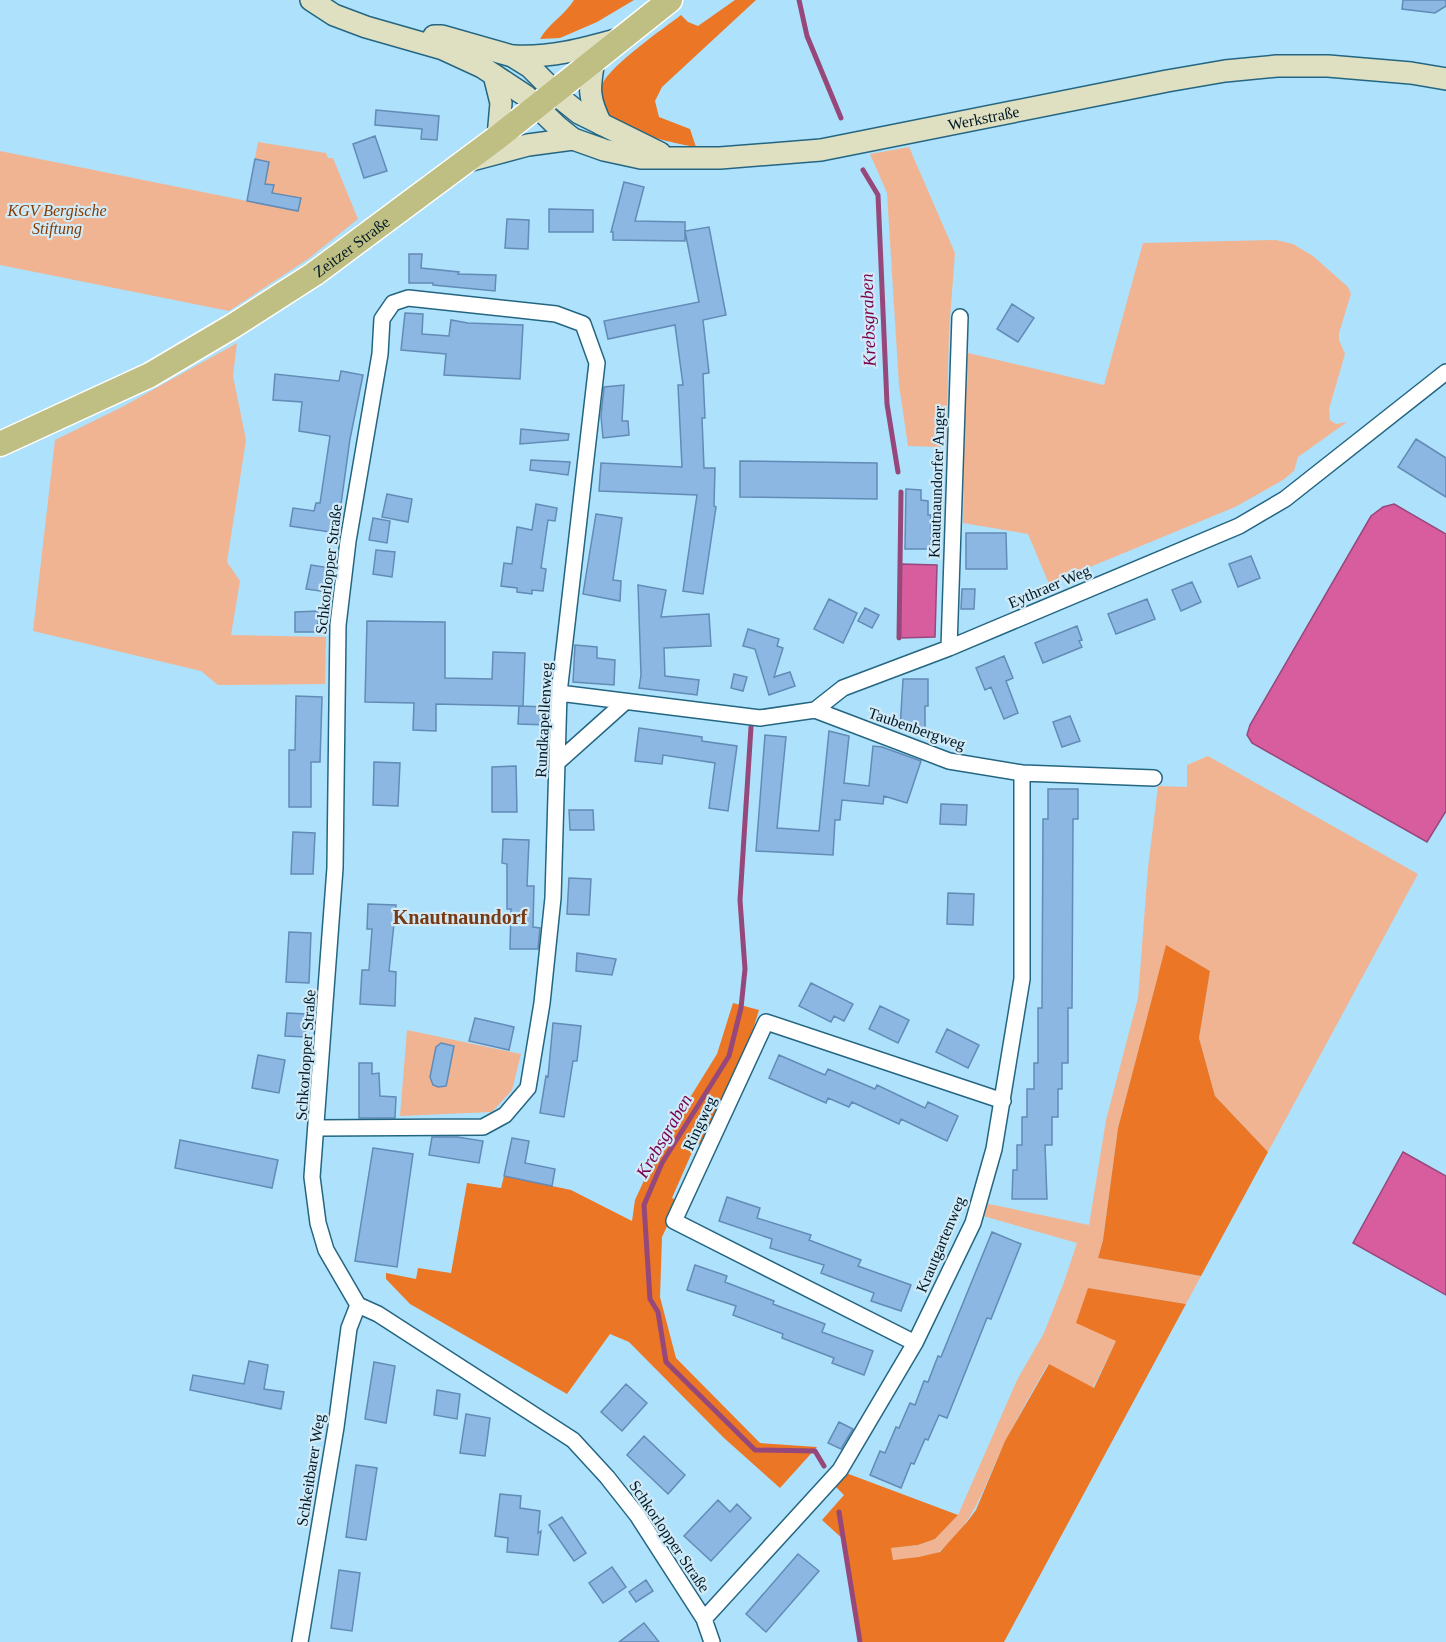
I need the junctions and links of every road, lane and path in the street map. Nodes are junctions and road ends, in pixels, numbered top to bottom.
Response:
1 (311, 0) edge
2 (670, 0) edge
3 (397, 36) junction
4 (619, 39) junction
5 (512, 56) junction
6 (594, 60) junction
7 (494, 75) junction
8 (1446, 79) edge
9 (545, 98) junction
10 (601, 124) junction
11 (498, 137) junction
12 (573, 139) junction
13 (669, 157) junction
14 (462, 163) junction
15 (393, 303) joint
16 (960, 317) dead end
17 (1446, 372) edge
18 (0, 444) edge
19 (949, 648) junction
20 (559, 693) junction
21 (625, 702) junction
22 (815, 710) junction
23 (559, 761) junction
24 (1023, 773) junction
25 (1154, 778) dead end
26 (1003, 1101) junction
27 (317, 1128) junction
28 (358, 1305) junction
29 (915, 1343) junction
30 (704, 1619) junction
31 (300, 1642) edge
32 (712, 1642) edge

1 - 3 main road
2 - 4 main road, Zeitzer Straße
3 - 5 main road
3 - 7 main road
4 - 5 main road
4 - 6 main road, Zeitzer Straße
5 - 9 main road
6 - 9 main road, Zeitzer Straße
6 - 10 main road
7 - 9 main road
7 - 11 main road
8 - 13 main road, Werkstraße
9 - 10 main road
9 - 11 main road, Zeitzer Straße
9 - 12 main road, Werkstraße
10 - 13 main road
11 - 14 main road, Zeitzer Straße
12 - 13 main road, Werkstraße
12 - 14 main road
14 - 18 main road, Zeitzer Straße
15 - 20 street, Rundkapellenweg
15 - 27 street, Schkorlopper Straße
16 - 19 street, Knautnaundorfer Anger
17 - 19 street, Eythraer Weg
19 - 22 street, Eythraer Weg
20 - 21 street, Eythraer Weg
20 - 23 street, Rundkapellenweg
21 - 22 street, Eythraer Weg
21 - 23 street
22 - 24 street, Taubenbergweg
23 - 27 street, Rundkapellenweg
24 - 25 street, Taubenbergweg
24 - 26 street, Krautgartenweg
26 - 29 street, Krautgartenweg
26 - 29 street, Ringweg
27 - 28 street, Schkorlopper Straße
28 - 30 street, Schkorlopper Straße
28 - 31 street, Schkeitbarer Weg
29 - 30 street, Krautgartenweg
30 - 32 street, Schkorlopper Straße

